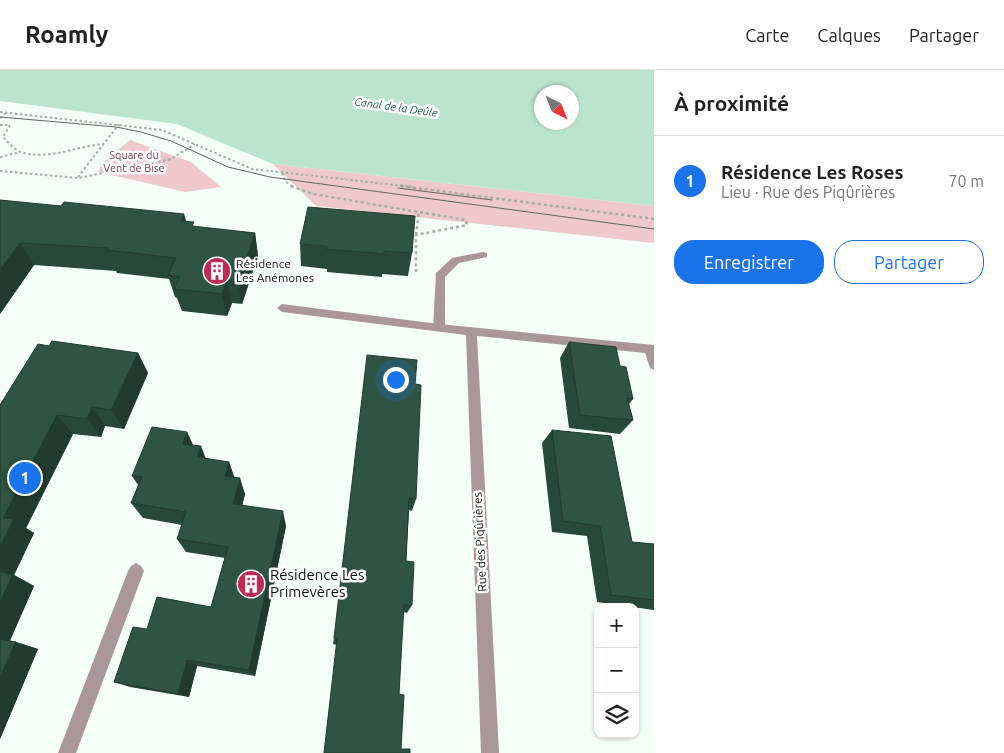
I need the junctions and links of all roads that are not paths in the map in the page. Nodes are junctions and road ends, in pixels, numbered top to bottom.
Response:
1 (483, 255) dead end
2 (282, 308) dead end
3 (438, 328) junction
4 (471, 331) junction
5 (652, 348) edge
6 (654, 365) edge
7 (136, 571) dead end
8 (67, 753) edge
9 (490, 753) edge

1 - 3 street
2 - 3 street
3 - 4 street
4 - 5 street
4 - 9 street, Rue des Piqûrières
5 - 6 street
7 - 8 street

